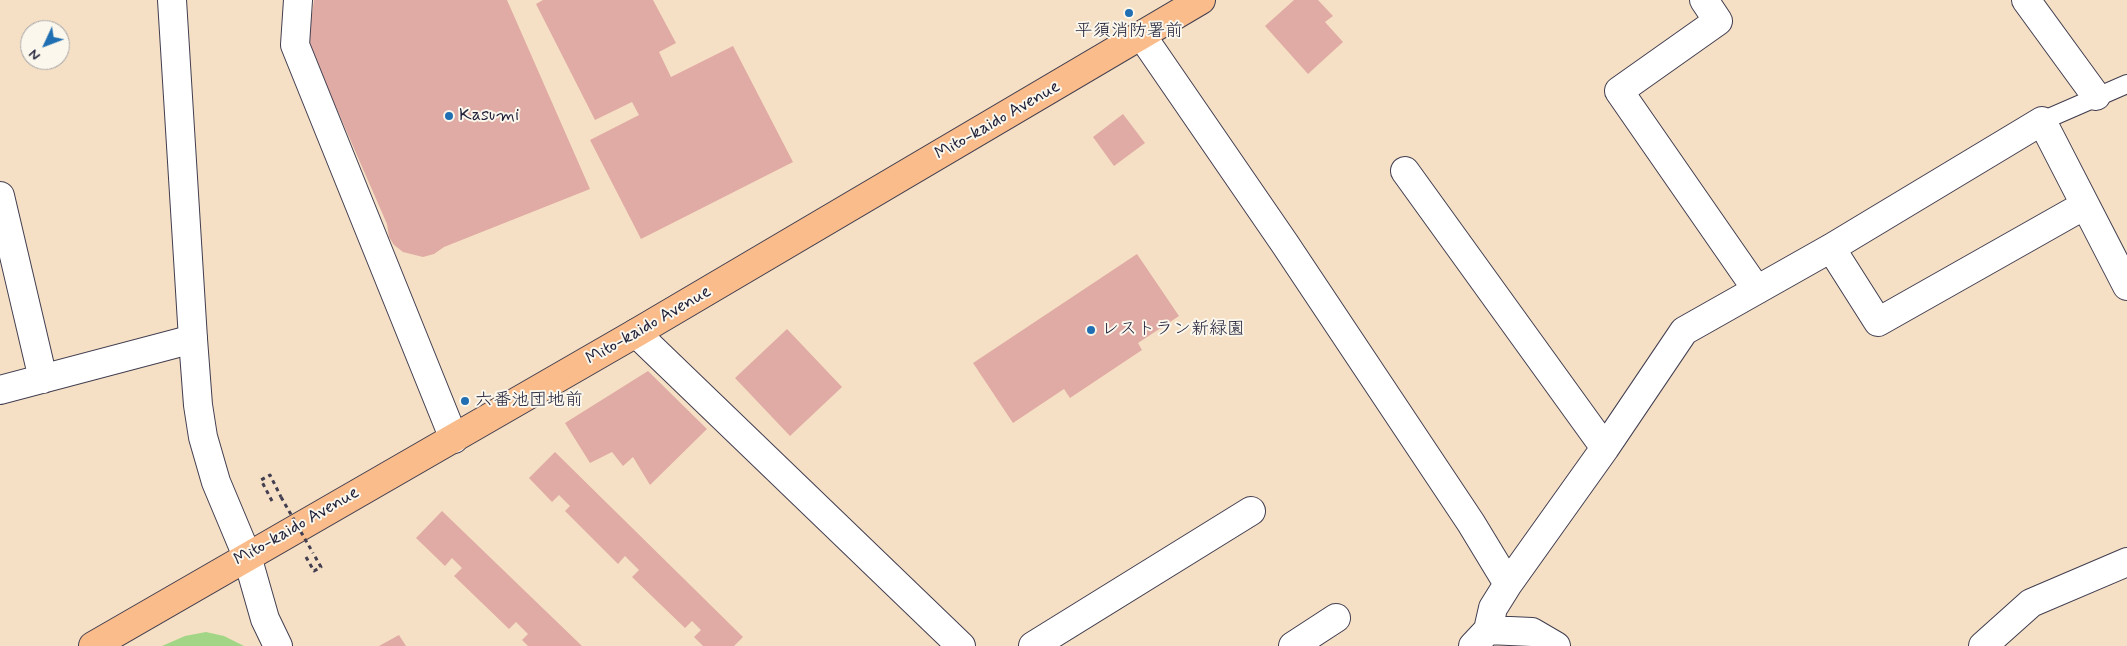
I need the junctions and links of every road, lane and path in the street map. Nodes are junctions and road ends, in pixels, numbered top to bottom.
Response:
1 (172, 0) edge
2 (298, 0) edge
3 (1201, 0) edge
4 (1704, 0) edge
5 (2026, 0) edge
6 (1142, 36) junction
7 (2127, 84) edge
8 (2096, 96) junction
9 (2042, 121) junction
10 (1405, 171) dead end
11 (0, 196) edge
12 (2085, 205) junction
13 (1831, 248) junction
14 (2127, 286) edge
15 (1757, 290) junction
16 (636, 334) junction
17 (193, 339) junction
18 (43, 379) junction
19 (0, 390) edge
20 (454, 439) junction
21 (1605, 448) junction
22 (272, 501) dead end
23 (1250, 511) dead end
24 (248, 556) junction
25 (306, 556) dead end
26 (2127, 562) edge
27 (1508, 584) junction
28 (1336, 618) dead end
29 (1481, 638) edge
30 (93, 646) edge
31 (278, 646) edge
32 (961, 646) edge
33 (1033, 646) edge
34 (1294, 646) edge
35 (1556, 646) edge
36 (1983, 646) edge

1 - 17 street
2 - 20 street
3 - 6 main road, Mito-kaido Avenue
4 - 15 street
5 - 8 street
6 - 16 main road, Mito-kaido Avenue
6 - 27 street
7 - 8 lane
8 - 9 lane
9 - 12 street
9 - 13 street
10 - 21 street
11 - 18 street
12 - 13 street
12 - 14 street
13 - 15 street
15 - 21 street
16 - 20 main road, Mito-kaido Avenue
16 - 32 street
17 - 18 street
17 - 24 street
18 - 19 street
20 - 24 main road, Mito-kaido Avenue
21 - 27 street
22 - 25 path, bridge
23 - 33 street
24 - 30 main road, Mito-kaido Avenue
24 - 31 street
26 - 36 street
27 - 29 street
28 - 34 street
29 - 35 street

